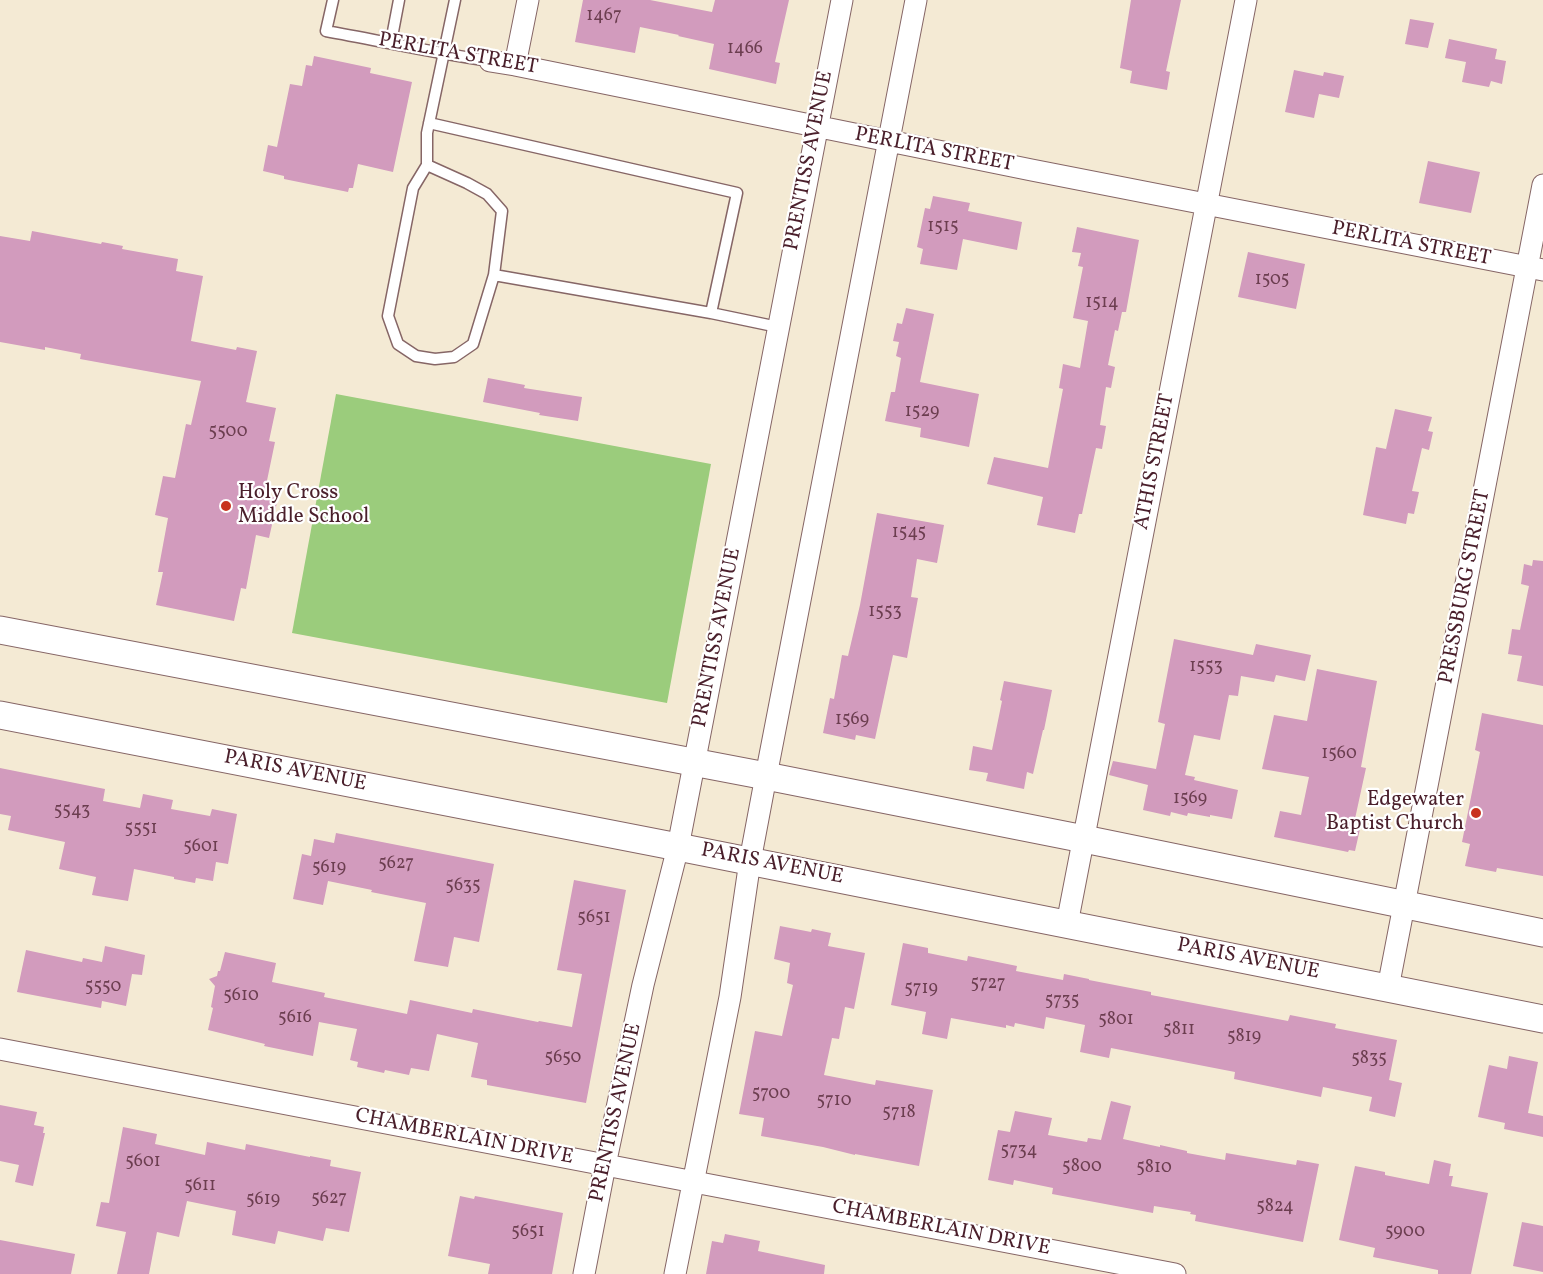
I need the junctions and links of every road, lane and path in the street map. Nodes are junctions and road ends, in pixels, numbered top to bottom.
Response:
1 (333, 0) edge
2 (399, 0) edge
3 (454, 0) edge
4 (528, 0) edge
5 (842, 0) edge
6 (916, 0) edge
7 (1246, 0) edge
8 (391, 42) junction
9 (443, 54) junction
10 (489, 61) joint
11 (515, 65) junction
12 (429, 123) junction
13 (816, 128) junction
14 (889, 141) junction
15 (427, 165) junction
16 (1543, 185) edge
17 (1206, 205) junction
18 (1535, 268) edge
19 (494, 275) junction
20 (711, 313) junction
21 (778, 327) junction
22 (0, 630) edge
23 (0, 715) edge
24 (694, 762) junction
25 (766, 776) junction
26 (1084, 839) junction
27 (678, 847) junction
28 (750, 861) junction
29 (1404, 905) junction
30 (1067, 924) junction
31 (1543, 933) edge
32 (1388, 988) junction
33 (1543, 1019) edge
34 (0, 1049) edge
35 (605, 1165) junction
36 (693, 1181) junction
37 (585, 1274) edge
38 (675, 1274) edge
39 (1175, 1274) edge

1 - 8 lane, PERLITA STREET
2 - 8 lane
3 - 9 lane
4 - 11 street
5 - 13 street, PRENTISS AVENUE
6 - 14 street
7 - 17 street, ATHIS STREET
8 - 9 lane, PERLITA STREET
9 - 10 lane, PERLITA STREET
9 - 12 lane
10 - 11 street, PERLITA STREET
11 - 13 street, PERLITA STREET
12 - 15 lane
12 - 20 lane
13 - 14 street, PERLITA STREET
13 - 21 street, PRENTISS AVENUE
14 - 17 street, PERLITA STREET
14 - 25 street
15 - 19 lane
15 - 19 lane
16 - 18 street, PRESSBURG STREET
17 - 18 street, PERLITA STREET
17 - 26 street, ATHIS STREET
18 - 29 street, PRESSBURG STREET
19 - 20 lane
20 - 21 lane
21 - 24 street, PRENTISS AVENUE
22 - 24 street
23 - 27 street, PARIS AVENUE
24 - 25 street
24 - 27 street, PRENTISS AVENUE
25 - 26 street
25 - 28 street
26 - 29 street
26 - 30 street, ATHIS STREET
27 - 28 street, PARIS AVENUE
27 - 35 street, PRENTISS AVENUE
28 - 30 street, PARIS AVENUE
28 - 36 street
29 - 31 street
29 - 32 street, PRESSBURG STREET
30 - 32 street, PARIS AVENUE
32 - 33 street, PARIS AVENUE
34 - 35 street, CHAMBERLAIN DRIVE
35 - 36 street, CHAMBERLAIN DRIVE
35 - 37 street, PRENTISS AVENUE
36 - 38 street
36 - 39 street, CHAMBERLAIN DRIVE

